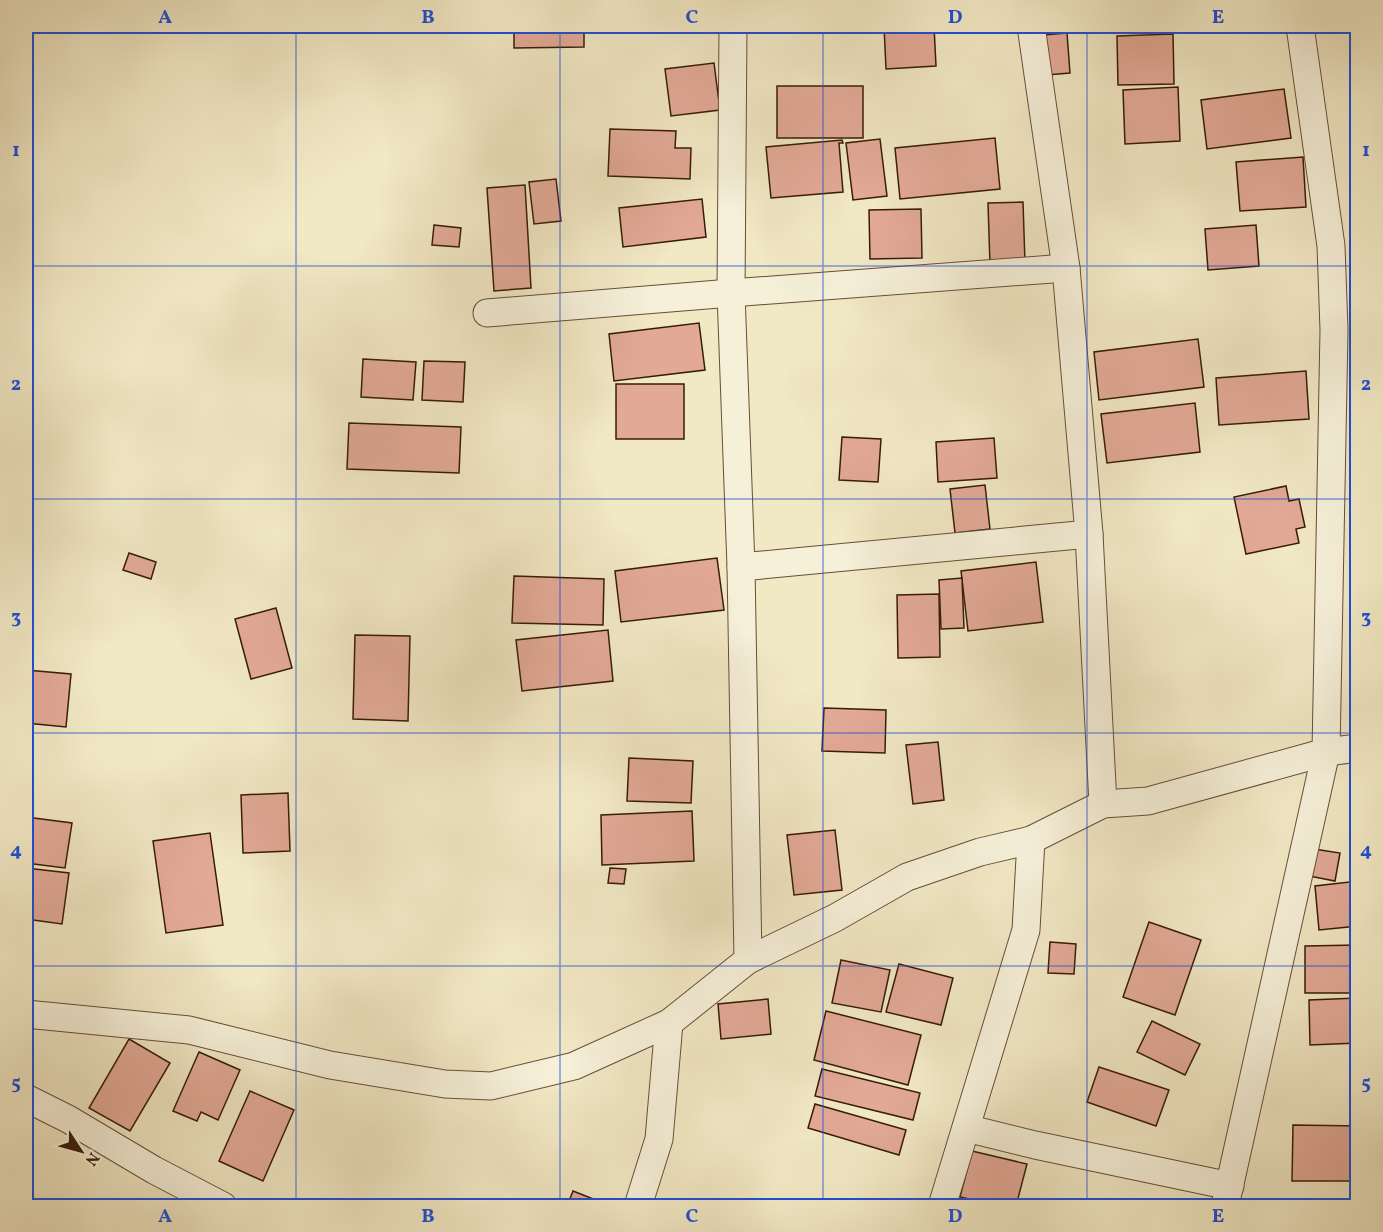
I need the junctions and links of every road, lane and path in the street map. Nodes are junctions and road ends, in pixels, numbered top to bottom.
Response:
1 (733, 26) edge
2 (1031, 26) edge
3 (1300, 26) edge
4 (1066, 268) junction
5 (731, 293) junction
6 (487, 313) dead end
7 (1346, 330) edge
8 (1089, 534) junction
9 (741, 567) junction
10 (1358, 748) edge
11 (1326, 752) junction
12 (1103, 804) junction
13 (1031, 840) junction
14 (748, 960) junction
15 (26, 1014) edge
16 (669, 1023) junction
17 (26, 1098) edge
18 (966, 1128) junction
19 (1227, 1196) edge
20 (224, 1206) edge
21 (638, 1206) edge
22 (942, 1206) edge

1 - 5 street
2 - 4 street
3 - 7 street
4 - 5 street
4 - 8 street
5 - 6 street
5 - 9 street
7 - 11 street
8 - 9 street
8 - 12 street
9 - 14 street
10 - 11 street
11 - 12 street
11 - 19 street
12 - 13 street
13 - 14 street
13 - 18 street
14 - 16 street
15 - 16 street
16 - 21 street
17 - 20 street
18 - 19 street
18 - 22 street

